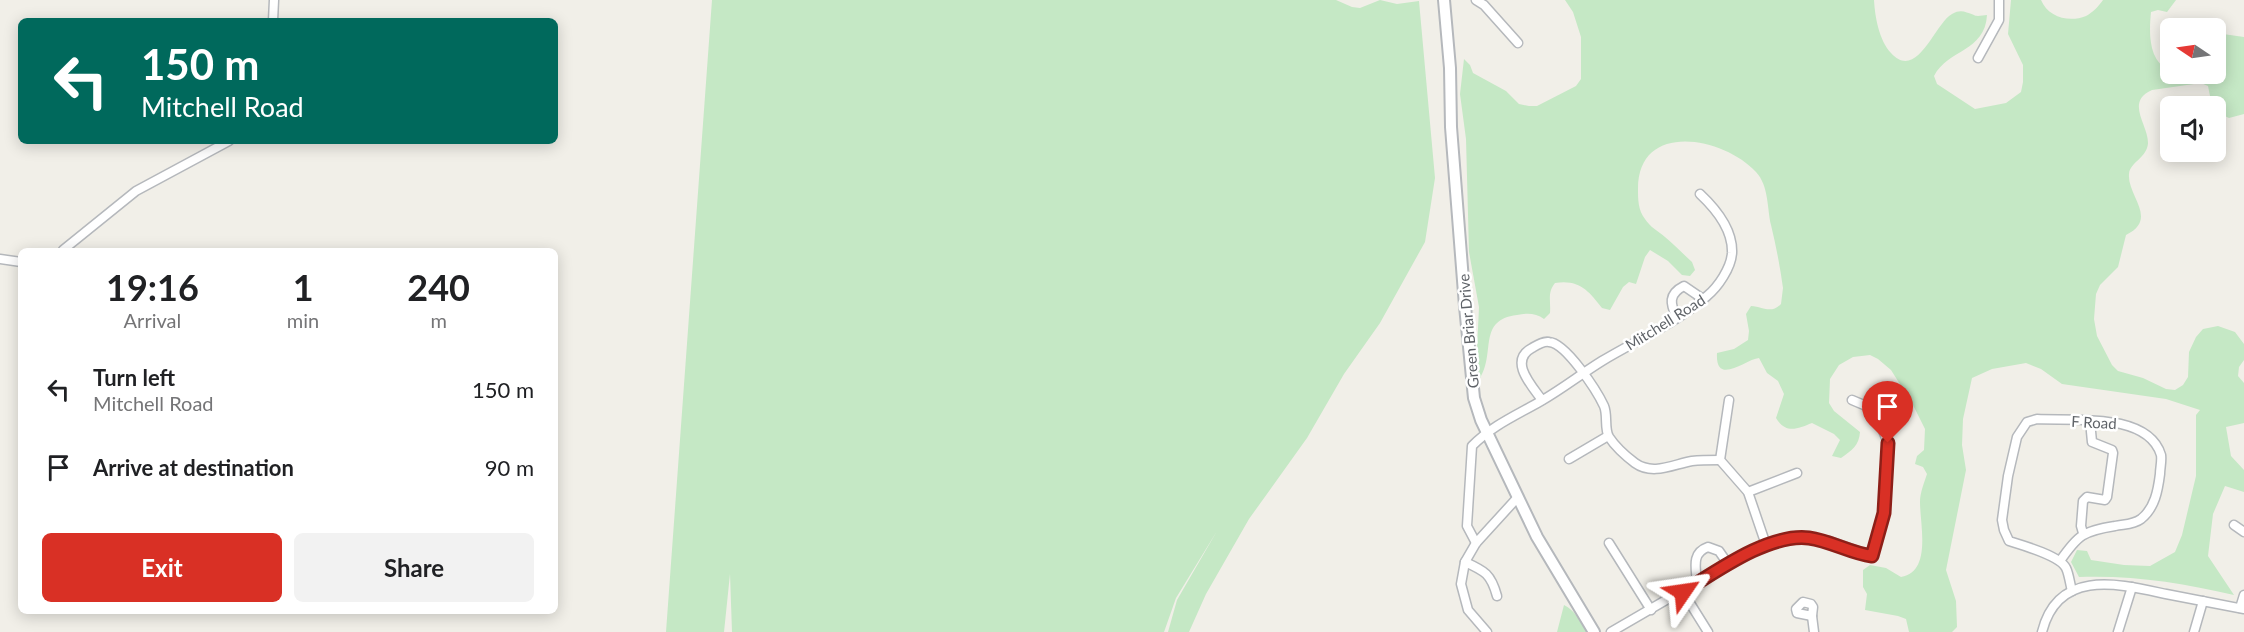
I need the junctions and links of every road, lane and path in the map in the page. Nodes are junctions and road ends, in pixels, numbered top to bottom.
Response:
1 (274, 0) edge
2 (1444, 0) edge
3 (1476, 0) edge
4 (1999, 0) edge
5 (273, 18) edge
6 (1518, 43) dead end
7 (1978, 58) dead end
8 (223, 144) edge
9 (1700, 194) dead end
10 (65, 248) edge
11 (0, 259) edge
12 (18, 262) edge
13 (1704, 299) junction
14 (1677, 318) junction
15 (1583, 374) junction
16 (1542, 400) junction
17 (1729, 400) dead end
18 (1852, 400) dead end
19 (2090, 421) junction
20 (1487, 431) junction
21 (1608, 436) junction
22 (1569, 459) dead end
23 (1720, 460) junction
24 (1797, 473) dead end
25 (1748, 492) junction
26 (1518, 497) junction
27 (2234, 525) dead end
28 (2244, 532) edge
29 (2083, 534) junction
30 (1476, 543) junction
31 (1609, 543) dead end
32 (1768, 544) junction
33 (2060, 561) junction
34 (1465, 562) junction
35 (1728, 564) junction
36 (1697, 583) junction
37 (2132, 587) junction
38 (2072, 591) junction
39 (1683, 592) junction
40 (2244, 595) edge
41 (1497, 596) dead end
42 (2203, 601) junction
43 (2242, 609) edge
44 (1651, 610) junction
45 (1812, 616) dead end
46 (1487, 632) edge
47 (1594, 632) edge
48 (1611, 632) edge
49 (1708, 632) edge
50 (1814, 632) edge
51 (2042, 632) edge
52 (2118, 632) edge
53 (2194, 632) edge

1 - 5 street
2 - 20 street, Green Briar Drive
3 - 6 street
4 - 7 street
8 - 10 street
9 - 13 street, Mitchell Road
11 - 12 street
13 - 14 street, Mitchell Road
13 - 14 street
14 - 15 street, Mitchell Road
15 - 16 street, Mitchell Road
15 - 16 street
15 - 21 street
16 - 20 street, Mitchell Road
17 - 23 street
18 - 32 street
19 - 29 street
19 - 29 street, F Road
19 - 33 street, F Road
20 - 26 street, Green Briar Drive
20 - 30 street
21 - 22 street
21 - 23 street
23 - 25 street
24 - 25 street
25 - 32 street
26 - 30 street
26 - 47 street, Green Briar Drive
27 - 28 street
29 - 33 street
30 - 34 street
31 - 44 street
32 - 35 street
33 - 38 street
34 - 41 street
34 - 46 street
35 - 36 street
35 - 36 street
36 - 39 street
37 - 38 street
37 - 42 street
37 - 52 street
38 - 51 street
39 - 44 street
39 - 49 street
40 - 43 street
42 - 43 street
42 - 53 street
44 - 48 street
45 - 50 street

